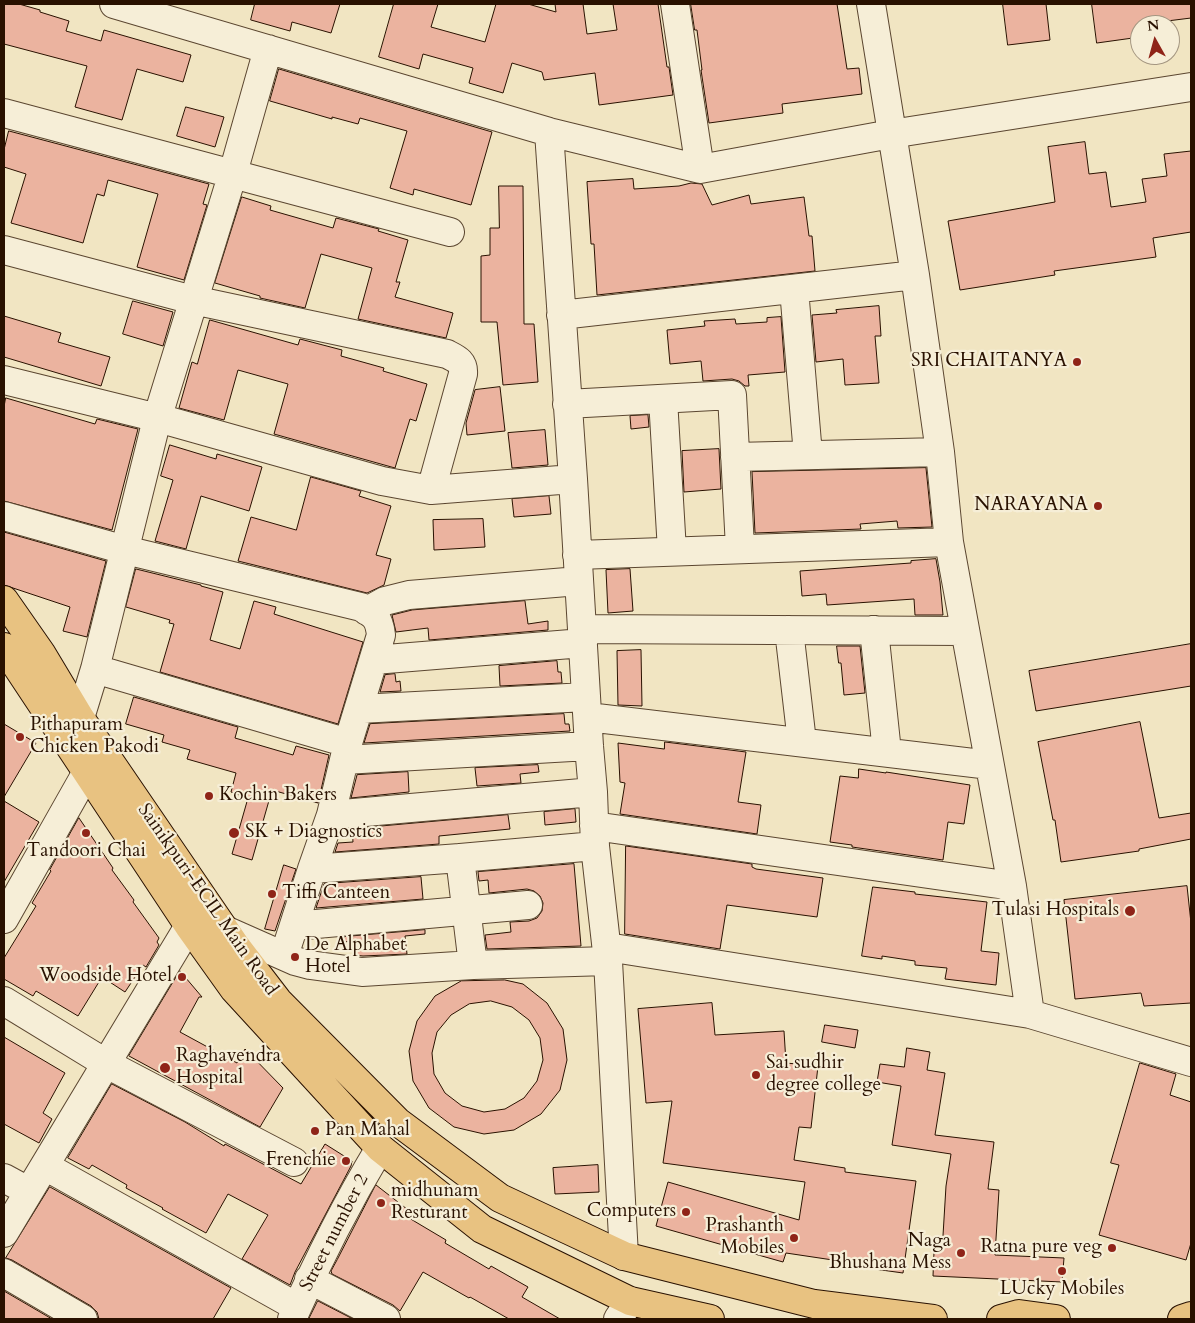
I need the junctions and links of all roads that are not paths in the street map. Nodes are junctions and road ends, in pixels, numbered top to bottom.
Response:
1 (114, 4) edge
2 (675, 4) edge
3 (871, 4) edge
4 (268, 49) junction
5 (1191, 87) edge
6 (4, 113) edge
7 (549, 132) junction
8 (891, 134) junction
9 (700, 169) junction
10 (233, 173) junction
11 (450, 232) dead end
12 (4, 250) edge
13 (914, 275) junction
14 (794, 289) junction
15 (193, 300) junction
16 (561, 315) junction
17 (4, 380) edge
18 (662, 399) junction
19 (567, 404) junction
20 (158, 418) junction
21 (940, 452) junction
22 (808, 455) junction
23 (735, 457) junction
24 (573, 479) junction
25 (430, 490) junction
26 (4, 516) edge
27 (949, 542) junction
28 (740, 548) junction
29 (125, 550) junction
30 (672, 551) junction
31 (578, 568) junction
32 (4, 600) edge
33 (368, 611) junction
34 (789, 630) junction
35 (874, 630) junction
36 (964, 630) junction
37 (582, 636) junction
38 (4, 647) edge
39 (374, 660) junction
40 (95, 669) junction
41 (587, 707) junction
42 (359, 709) junction
43 (80, 718) junction
44 (802, 742) junction
45 (68, 744) junction
46 (589, 746) junction
47 (346, 751) junction
48 (887, 752) junction
49 (990, 765) junction
50 (87, 772) junction
51 (593, 792) junction
52 (331, 815) junction
53 (594, 836) junction
54 (460, 858) junction
55 (312, 869) junction
56 (1012, 886) junction
57 (528, 905) dead end
58 (466, 910) junction
59 (4, 918) edge
60 (189, 926) junction
61 (294, 926) junction
62 (225, 930) junction
63 (607, 954) junction
64 (284, 956) junction
65 (473, 965) junction
66 (4, 1001) edge
67 (1030, 1014) junction
68 (1191, 1062) edge
69 (107, 1064) junction
70 (380, 1148) junction
71 (294, 1162) dead end
72 (45, 1166) junction
73 (4, 1178) edge
74 (28, 1192) junction
75 (4, 1233) edge
76 (624, 1256) junction
77 (4, 1273) edge
78 (309, 1279) junction
79 (624, 1310) edge
80 (294, 1313) edge
81 (1191, 1316) edge
82 (83, 1319) edge
83 (386, 1319) edge
84 (710, 1319) edge
85 (933, 1319) edge
86 (1001, 1319) edge
87 (1056, 1319) edge
88 (1182, 1319) edge

1 - 4 street
2 - 9 street
3 - 8 street
4 - 7 street
4 - 10 street
5 - 8 street
6 - 10 street
7 - 9 street
7 - 16 street
8 - 9 street
8 - 13 street
10 - 11 street
10 - 15 street
12 - 15 street
13 - 14 street
13 - 21 street
14 - 16 street
14 - 22 street
15 - 20 street
15 - 25 street
16 - 19 street
17 - 20 street
18 - 19 street
18 - 23 street
18 - 30 street
19 - 24 street
20 - 25 street
20 - 29 street
21 - 22 street
21 - 27 street
22 - 23 street
23 - 28 street
24 - 25 street
24 - 31 street
26 - 29 street
27 - 28 street
27 - 36 street
28 - 30 street
29 - 33 street
29 - 40 street
30 - 31 street
31 - 33 street
31 - 37 street
32 - 43 main road, Sainikpuri-ECIL Main Road
33 - 39 street
34 - 35 street
34 - 37 street
34 - 44 street
35 - 36 street
35 - 48 street
36 - 49 street
37 - 39 street
37 - 41 street
38 - 45 main road, Sainikpuri-ECIL Main Road
39 - 42 street
40 - 43 street
40 - 47 street
41 - 42 street
41 - 44 street
41 - 46 street
42 - 47 street
43 - 45 street
43 - 62 main road, Sainikpuri-ECIL Main Road
44 - 48 street
45 - 50 main road, Sainikpuri-ECIL Main Road
46 - 47 street
46 - 51 street
47 - 52 street
48 - 49 street
49 - 56 street
50 - 59 street
50 - 60 main road, Sainikpuri-ECIL Main Road
51 - 52 street
51 - 53 street
52 - 55 street
53 - 54 street
53 - 56 street
53 - 63 street
54 - 55 street
54 - 58 street
55 - 61 street
56 - 67 street
57 - 58 street
58 - 61 street
58 - 65 street
60 - 69 street
60 - 70 main road, Sainikpuri-ECIL Main Road
61 - 64 street
62 - 64 street
62 - 76 main road, Sainikpuri-ECIL Main Road
63 - 65 street
63 - 67 street
63 - 76 street
64 - 65 street
66 - 69 street
67 - 68 street
69 - 71 street
69 - 72 street
70 - 78 street, Street number 2
70 - 79 main road, Sainikpuri-ECIL Main Road
72 - 74 street
72 - 80 street
73 - 74 street
74 - 75 street
76 - 85 main road, Sainikpuri-ECIL Main Road
77 - 82 street
78 - 80 street, Street number 2
78 - 83 street
79 - 84 main road, Sainikpuri-ECIL Main Road
81 - 88 main road
86 - 87 main road

